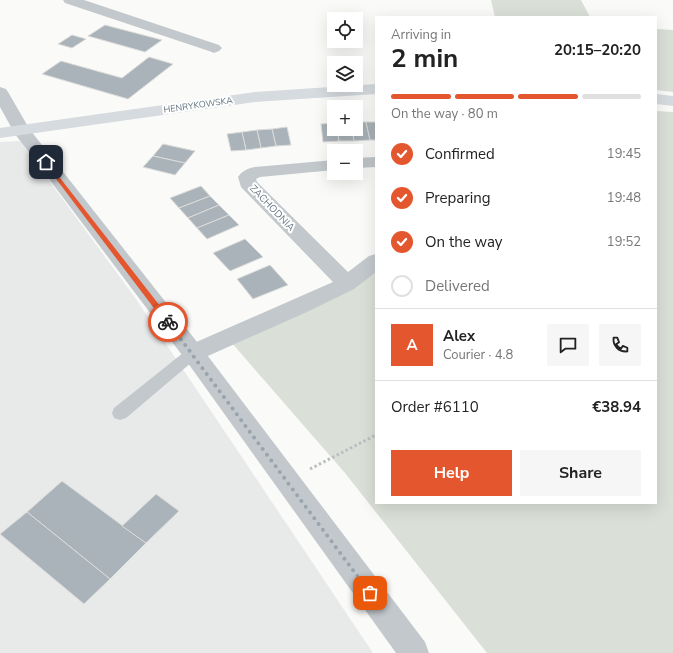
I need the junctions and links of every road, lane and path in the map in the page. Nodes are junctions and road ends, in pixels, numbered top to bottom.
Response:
1 (70, 0) edge
2 (214, 48) dead end
3 (375, 89) edge
4 (0, 92) edge
5 (657, 99) edge
6 (673, 101) edge
7 (21, 130) junction
8 (0, 133) edge
9 (375, 162) edge
10 (363, 163) edge
11 (327, 166) edge
12 (375, 262) edge
13 (347, 284) junction
14 (193, 353) junction
15 (120, 413) dead end
16 (375, 436) edge
17 (287, 481) junction
18 (414, 653) edge

1 - 2 street
3 - 7 main road, HENRYKOWSKA
4 - 7 street
5 - 6 main road
7 - 8 main road, HENRYKOWSKA
7 - 14 street
9 - 10 street
11 - 13 street, ZACHODNIA
12 - 13 street
13 - 14 street
14 - 15 lane
14 - 17 street
16 - 17 path
17 - 18 street

